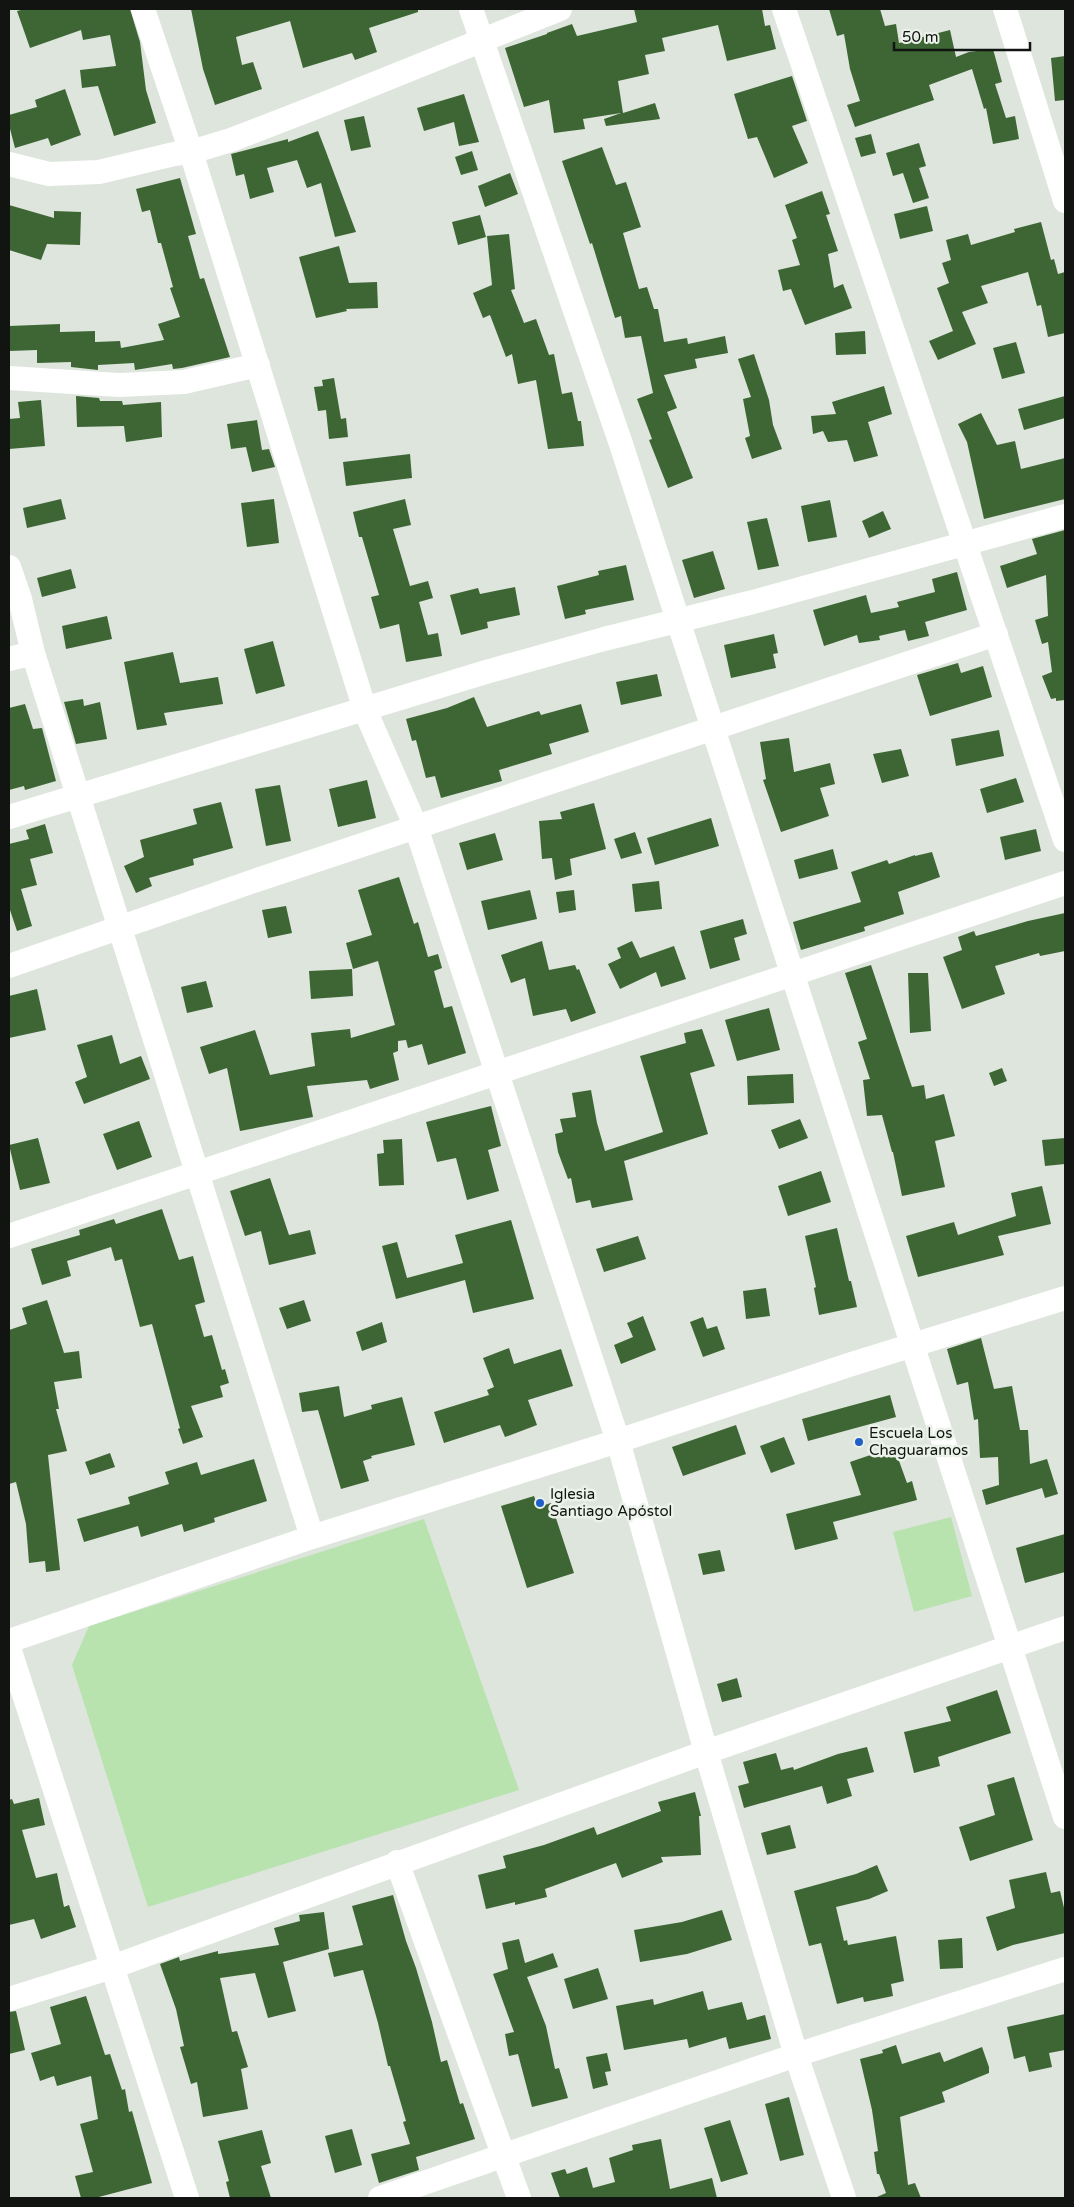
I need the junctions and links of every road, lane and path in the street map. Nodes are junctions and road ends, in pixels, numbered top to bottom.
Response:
1 (143, 9) edge
2 (471, 9) edge
3 (560, 9) edge
4 (784, 9) edge
5 (1005, 9) edge
6 (481, 39) junction
7 (192, 152) junction
8 (9, 164) edge
9 (1065, 201) edge
10 (258, 365) junction
11 (9, 378) edge
12 (1065, 516) edge
13 (964, 544) junction
14 (9, 567) edge
15 (679, 620) junction
16 (996, 634) junction
17 (33, 653) junction
18 (9, 659) edge
19 (365, 710) junction
20 (714, 728) junction
21 (78, 796) junction
22 (9, 817) edge
23 (416, 828) junction
24 (1065, 840) edge
25 (1065, 883) edge
26 (120, 928) junction
27 (9, 966) edge
28 (793, 974) junction
29 (496, 1074) junction
30 (196, 1174) junction
31 (9, 1236) edge
32 (1065, 1298) edge
33 (911, 1345) junction
34 (618, 1441) junction
35 (312, 1537) junction
36 (1065, 1628) edge
37 (9, 1641) edge
38 (1010, 1647) junction
39 (9, 1648) edge
40 (706, 1752) junction
41 (1065, 1817) edge
42 (397, 1862) junction
43 (112, 1967) junction
44 (1065, 1969) edge
45 (9, 1999) edge
46 (796, 2055) junction
47 (504, 2157) junction
48 (187, 2198) edge
49 (380, 2198) edge
50 (519, 2198) edge
51 (844, 2198) edge

1 - 7 street
2 - 6 street
3 - 6 street
4 - 13 street
5 - 9 street
6 - 7 street
6 - 15 street
7 - 8 street
7 - 10 street
10 - 11 street
10 - 19 street
12 - 13 street
13 - 15 street
13 - 16 street
14 - 17 street
15 - 19 street
15 - 20 street
16 - 20 street
16 - 24 street
17 - 18 street
17 - 21 street
19 - 21 street
19 - 23 street
20 - 23 street
20 - 28 street
21 - 22 street
21 - 26 street
23 - 26 street
23 - 29 street
25 - 28 street
26 - 27 street
26 - 30 street
28 - 29 street
28 - 33 street
29 - 30 street
29 - 34 street
30 - 31 street
30 - 35 street
32 - 33 street
33 - 34 street
33 - 38 street
34 - 35 street
34 - 40 street
35 - 37 street
36 - 38 street
38 - 40 street
38 - 41 street
39 - 43 street
40 - 42 street
40 - 46 street
42 - 43 street
42 - 47 street
43 - 45 street
43 - 48 street
44 - 46 street
46 - 47 street
46 - 51 street
47 - 49 street
47 - 50 street

